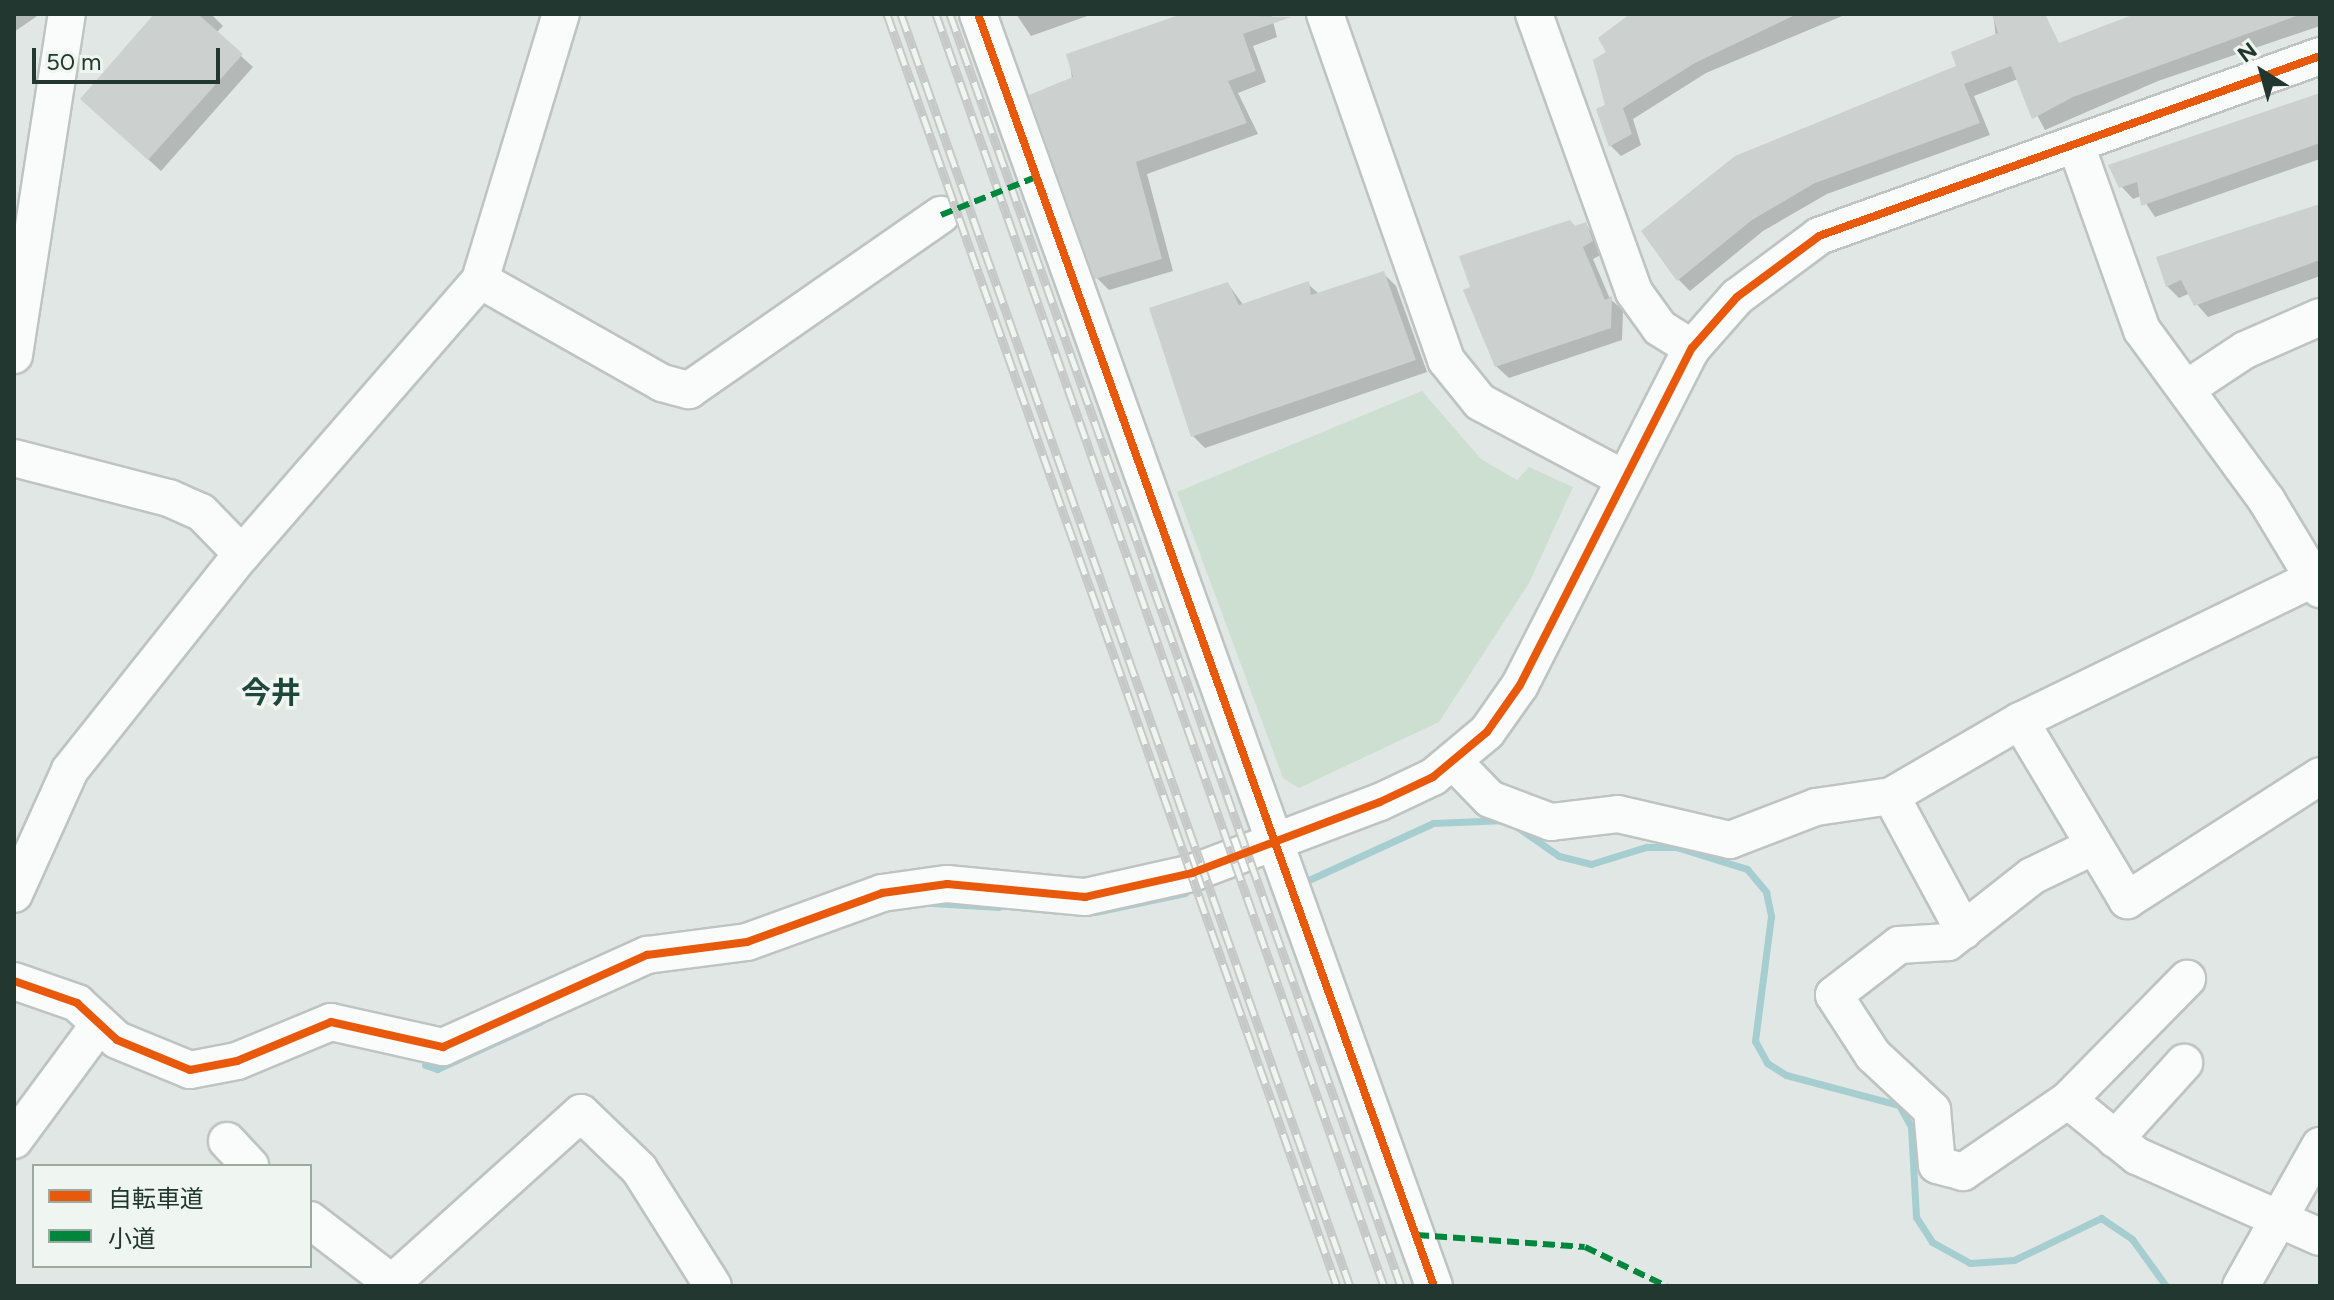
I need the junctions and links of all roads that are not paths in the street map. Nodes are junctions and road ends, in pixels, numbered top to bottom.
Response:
1 (67, 14) edge
2 (561, 14) edge
3 (978, 14) edge
4 (1325, 14) edge
5 (1534, 14) edge
6 (2320, 56) edge
7 (2076, 145) junction
8 (941, 215) dead end
9 (480, 280) junction
10 (2320, 317) edge
11 (1692, 348) junction
12 (14, 355) edge
13 (2186, 389) junction
14 (14, 458) edge
15 (1623, 478) junction
16 (242, 554) junction
17 (2317, 584) edge
18 (2020, 721) junction
19 (1453, 761) junction
20 (2320, 776) edge
21 (1891, 796) junction
22 (1273, 845) junction
23 (2092, 847) junction
24 (14, 894) edge
25 (1964, 931) junction
26 (2187, 979) dead end
27 (14, 981) edge
28 (98, 1026) junction
29 (2184, 1063) dead end
30 (2068, 1100) junction
31 (2115, 1139) junction
32 (14, 1140) edge
33 (2320, 1146) edge
34 (2279, 1218) junction
35 (312, 1222) edge
36 (2320, 1237) edge
37 (713, 1286) edge
38 (1434, 1286) edge
39 (2241, 1286) edge

1 - 12 street
2 - 9 street
3 - 22 street
4 - 15 street
5 - 11 street
6 - 7 street
7 - 11 street
7 - 13 street
8 - 9 street
9 - 16 street
10 - 13 street
11 - 15 street
13 - 17 street
14 - 16 street
15 - 19 street
16 - 24 street
17 - 18 street
18 - 21 street
18 - 23 street
19 - 21 street
19 - 22 street
20 - 23 street
21 - 25 street
22 - 28 street
22 - 38 street
23 - 25 street
25 - 30 street
26 - 30 street
27 - 28 street
28 - 32 street
29 - 31 street
30 - 31 street
31 - 34 street
33 - 34 street
34 - 36 street
34 - 39 street
35 - 37 street

